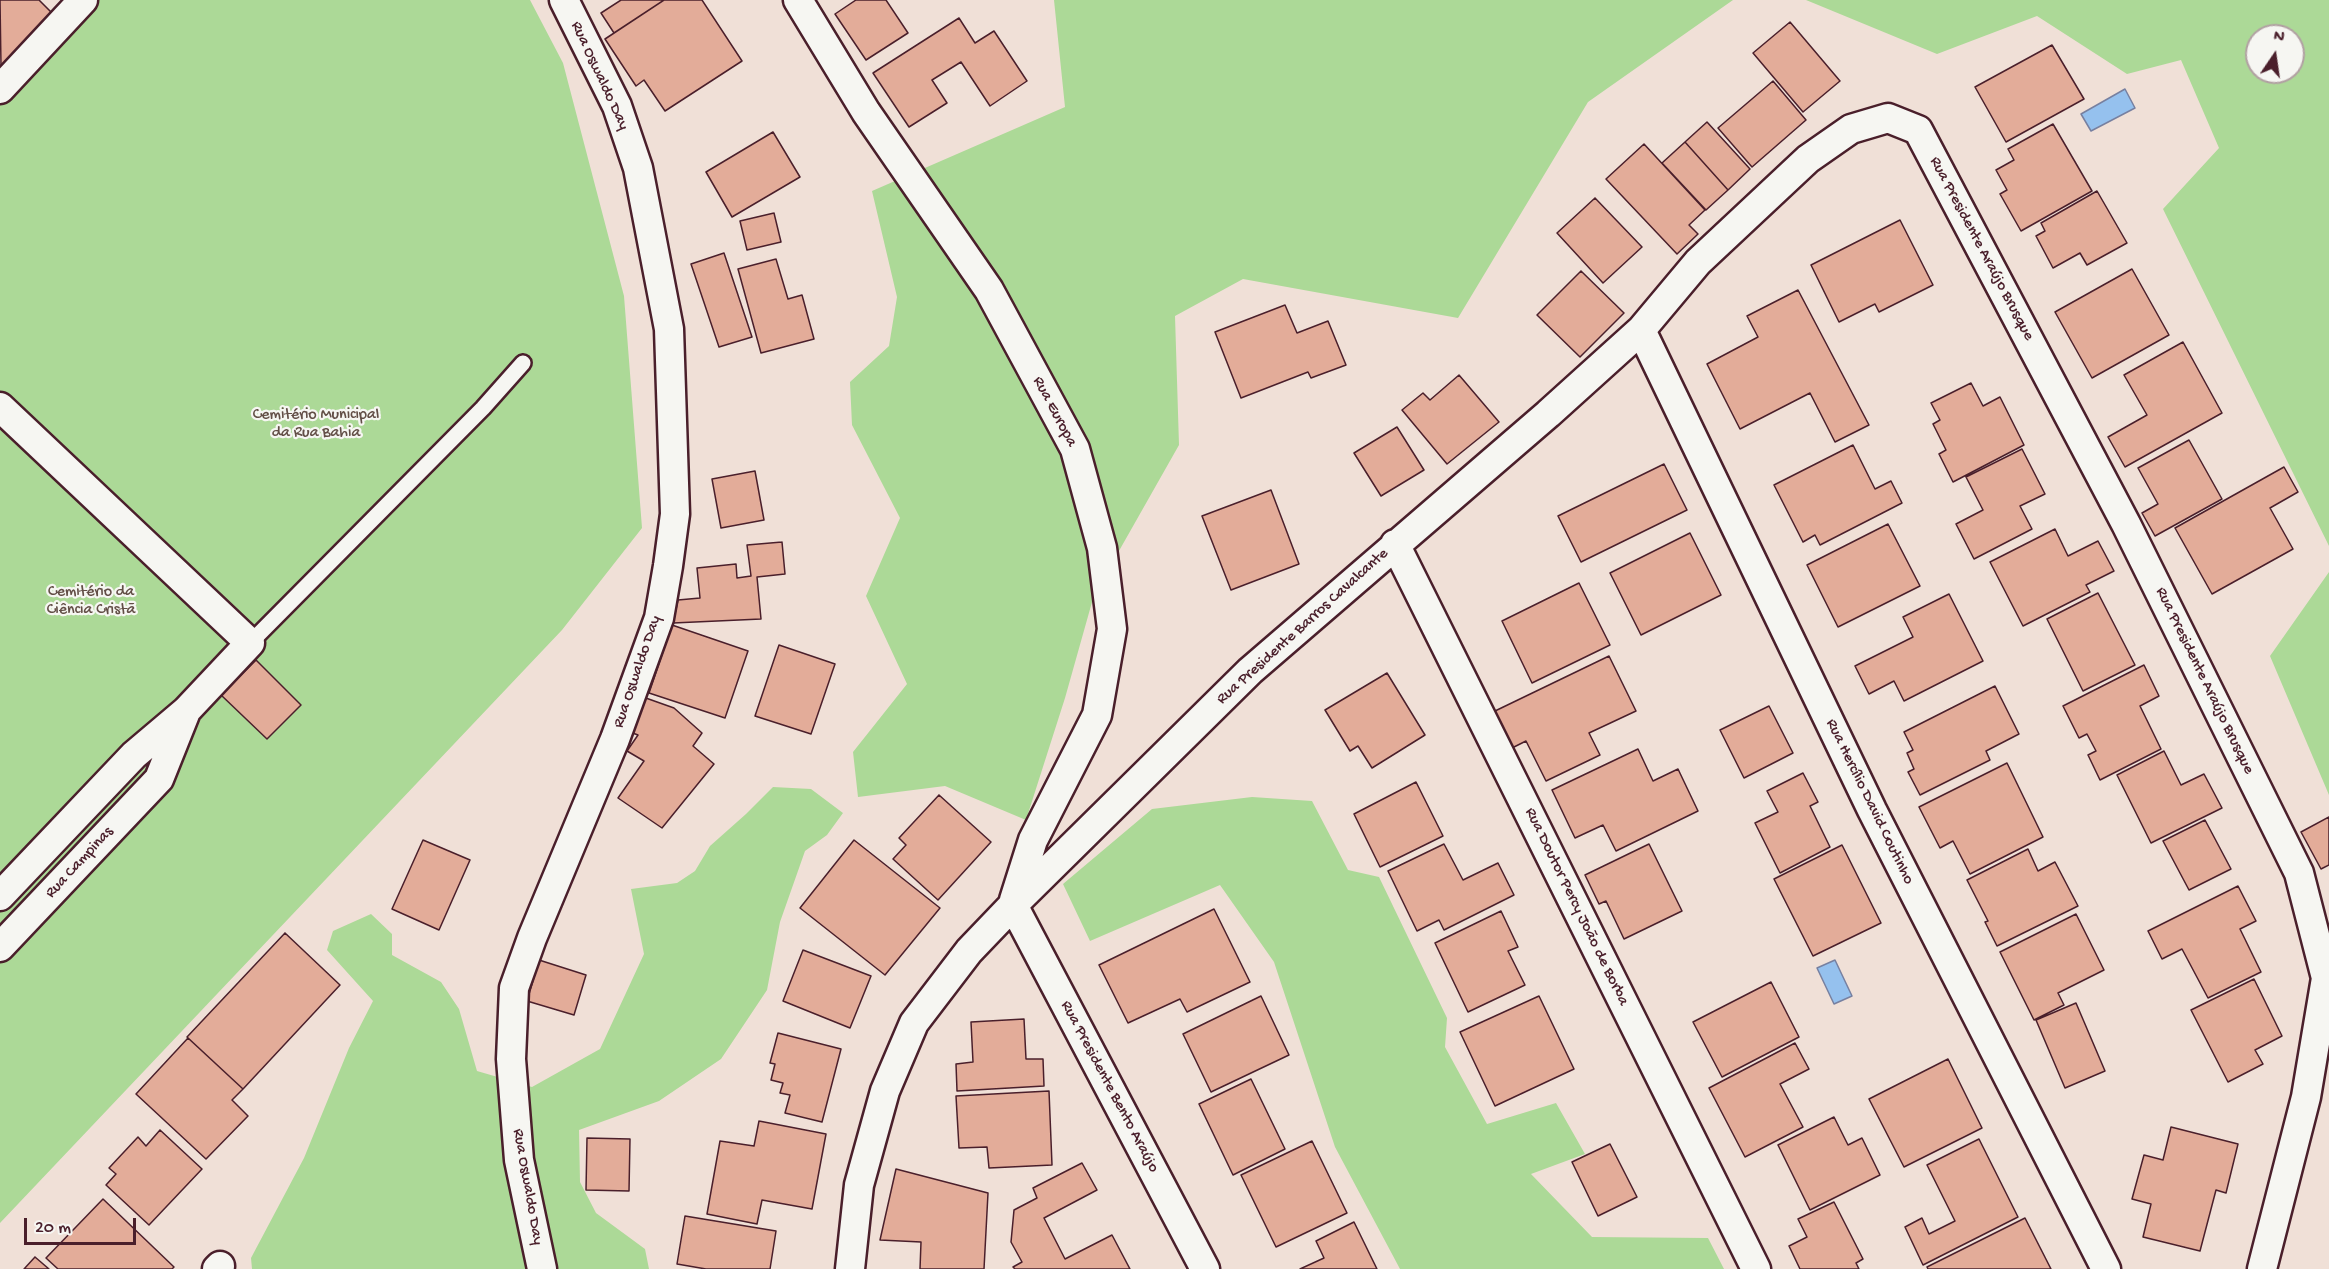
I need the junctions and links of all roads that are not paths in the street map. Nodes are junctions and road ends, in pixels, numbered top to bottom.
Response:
1 (83, 0) edge
2 (564, 0) edge
3 (798, 0) edge
4 (0, 89) edge
5 (1918, 130) joint
6 (1641, 330) junction
7 (523, 363) dead end
8 (0, 407) edge
9 (1395, 544) junction
10 (250, 642) junction
11 (146, 767) junction
12 (0, 896) edge
13 (1012, 905) junction
14 (0, 947) edge
15 (2327, 981) edge
16 (542, 1269) edge
17 (850, 1269) edge
18 (1205, 1269) edge
19 (1756, 1269) edge
20 (2106, 1269) edge
21 (2262, 1269) edge

1 - 4 street
2 - 16 street, Rua Oswaldo Day
3 - 13 street, Rua Europa
5 - 6 street, Rua Presidente Barros Cavalcante
5 - 15 street, Rua Presidente Araújo Brusque
6 - 9 street, Rua Presidente Barros Cavalcante
6 - 20 street, Rua Hercílio David Coutinho
7 - 10 lane
8 - 10 street
9 - 13 street, Rua Presidente Barros Cavalcante
9 - 19 street, Rua Doutor Percy João de Borba
10 - 11 street
11 - 12 street
11 - 14 street, Rua Campinas
13 - 17 street, Rua Presidente Barros Cavalcante
13 - 18 street, Rua Presidente Bento Araújo
15 - 21 street, Rua Presidente Araújo Brusque

